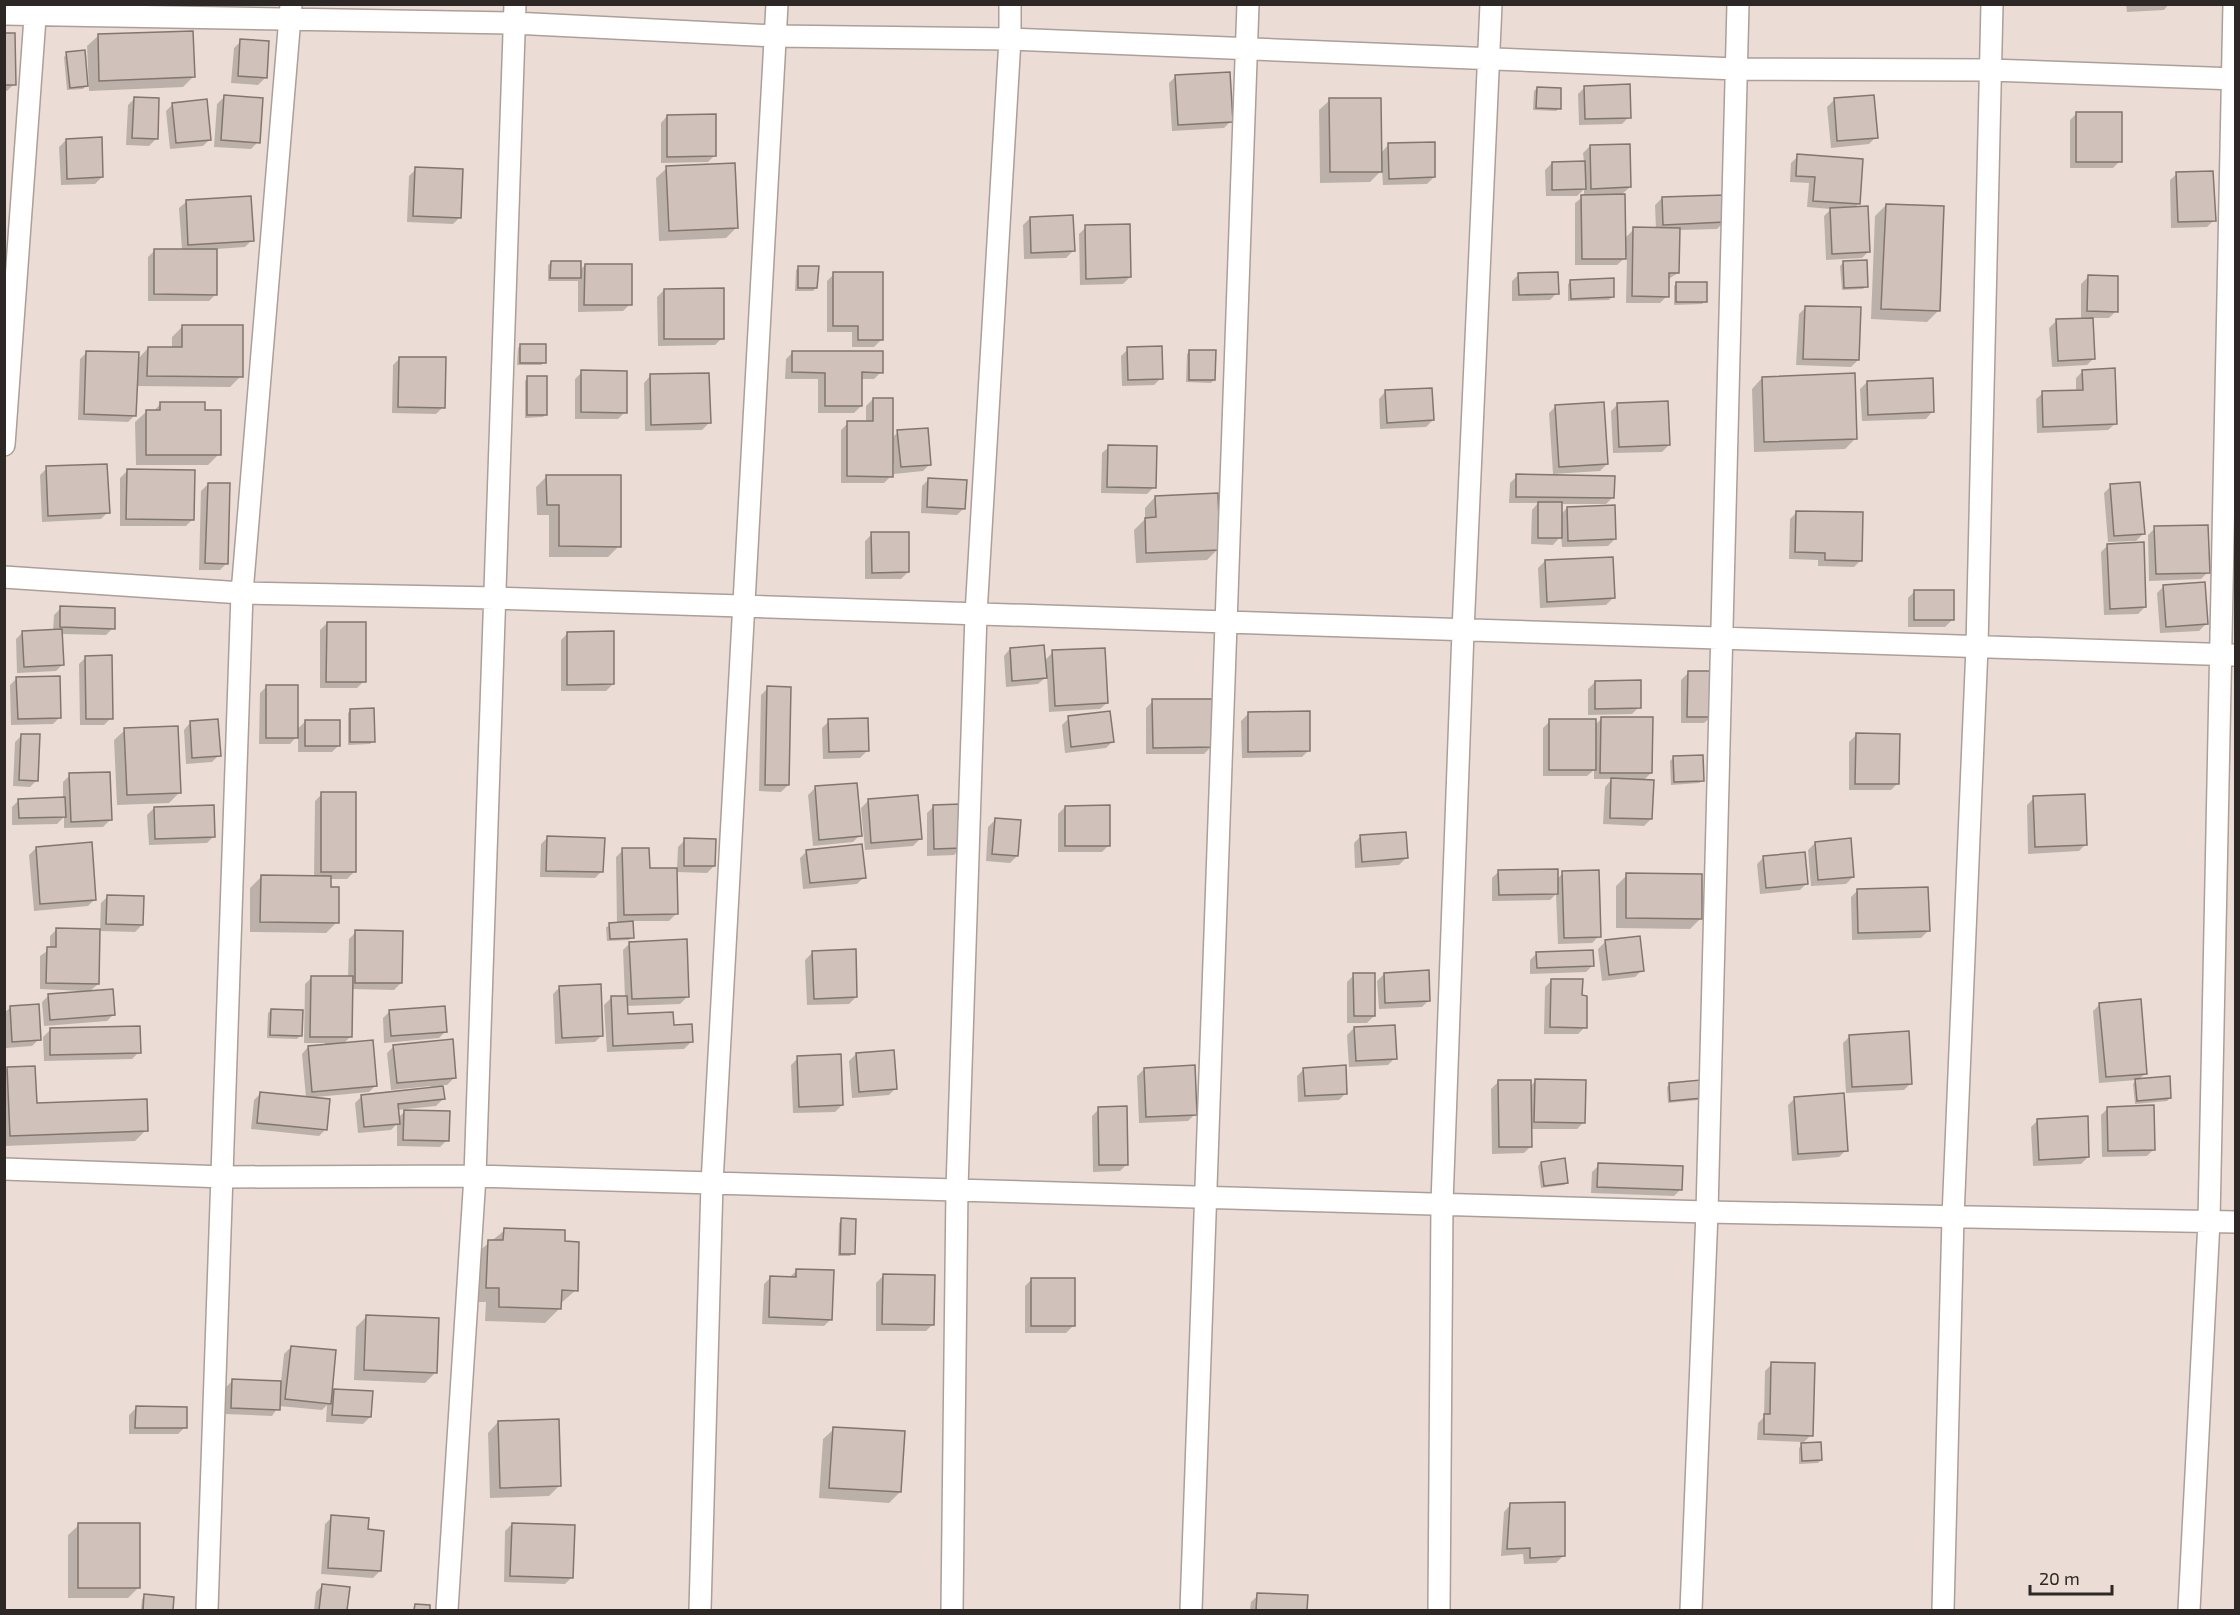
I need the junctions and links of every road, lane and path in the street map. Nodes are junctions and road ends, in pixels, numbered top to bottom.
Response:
1 (777, 4) edge
2 (1010, 4) edge
3 (1248, 4) edge
4 (1491, 4) edge
5 (1738, 4) edge
6 (1992, 4) edge
7 (2234, 4) edge
8 (35, 9) edge
9 (290, 11) edge
10 (4, 14) edge
11 (514, 14) edge
12 (775, 36) junction
13 (1010, 39) junction
14 (1246, 49) junction
15 (1490, 59) junction
16 (1736, 69) junction
17 (1990, 70) junction
18 (2234, 79) edge
19 (4, 445) edge
20 (4, 577) edge
21 (242, 593) junction
22 (494, 598) junction
23 (742, 606) junction
24 (976, 614) junction
25 (1225, 622) junction
26 (1463, 631) junction
27 (1721, 639) junction
28 (1977, 647) junction
29 (2228, 655) edge
30 (4, 1169) edge
31 (475, 1176) junction
32 (224, 1177) junction
33 (712, 1183) junction
34 (957, 1188) junction
35 (1206, 1196) junction
36 (1442, 1203) junction
37 (1707, 1212) junction
38 (1953, 1217) junction
39 (2209, 1221) junction
40 (2235, 1222) edge
41 (207, 1611) edge
42 (447, 1611) edge
43 (700, 1611) edge
44 (951, 1611) edge
45 (1191, 1611) edge
46 (1439, 1611) edge
47 (1691, 1611) edge
48 (1943, 1611) edge
49 (2189, 1611) edge

1 - 12 street
2 - 13 street
3 - 14 street
4 - 15 street
5 - 16 street
6 - 17 street
7 - 18 street
8 - 9 street
8 - 10 street
8 - 19 street
9 - 11 street
9 - 21 street
11 - 12 street
11 - 22 street
12 - 13 street
12 - 23 street
13 - 14 street
13 - 24 street
14 - 15 street
14 - 25 street
15 - 16 street
15 - 26 street
16 - 17 street
16 - 27 street
17 - 18 street
17 - 28 street
18 - 29 street
20 - 21 street
21 - 22 street
21 - 32 street
22 - 23 street
22 - 31 street
23 - 24 street
23 - 33 street
24 - 25 street
24 - 34 street
25 - 26 street
25 - 35 street
26 - 27 street
26 - 36 street
27 - 28 street
27 - 37 street
28 - 29 street
28 - 38 street
29 - 39 street
30 - 32 street
31 - 32 street
31 - 33 street
31 - 42 street
32 - 41 street
33 - 34 street
33 - 43 street
34 - 35 street
34 - 44 street
35 - 36 street
35 - 45 street
36 - 37 street
36 - 46 street
37 - 38 street
37 - 47 street
38 - 39 street
38 - 48 street
39 - 40 street
39 - 49 street

